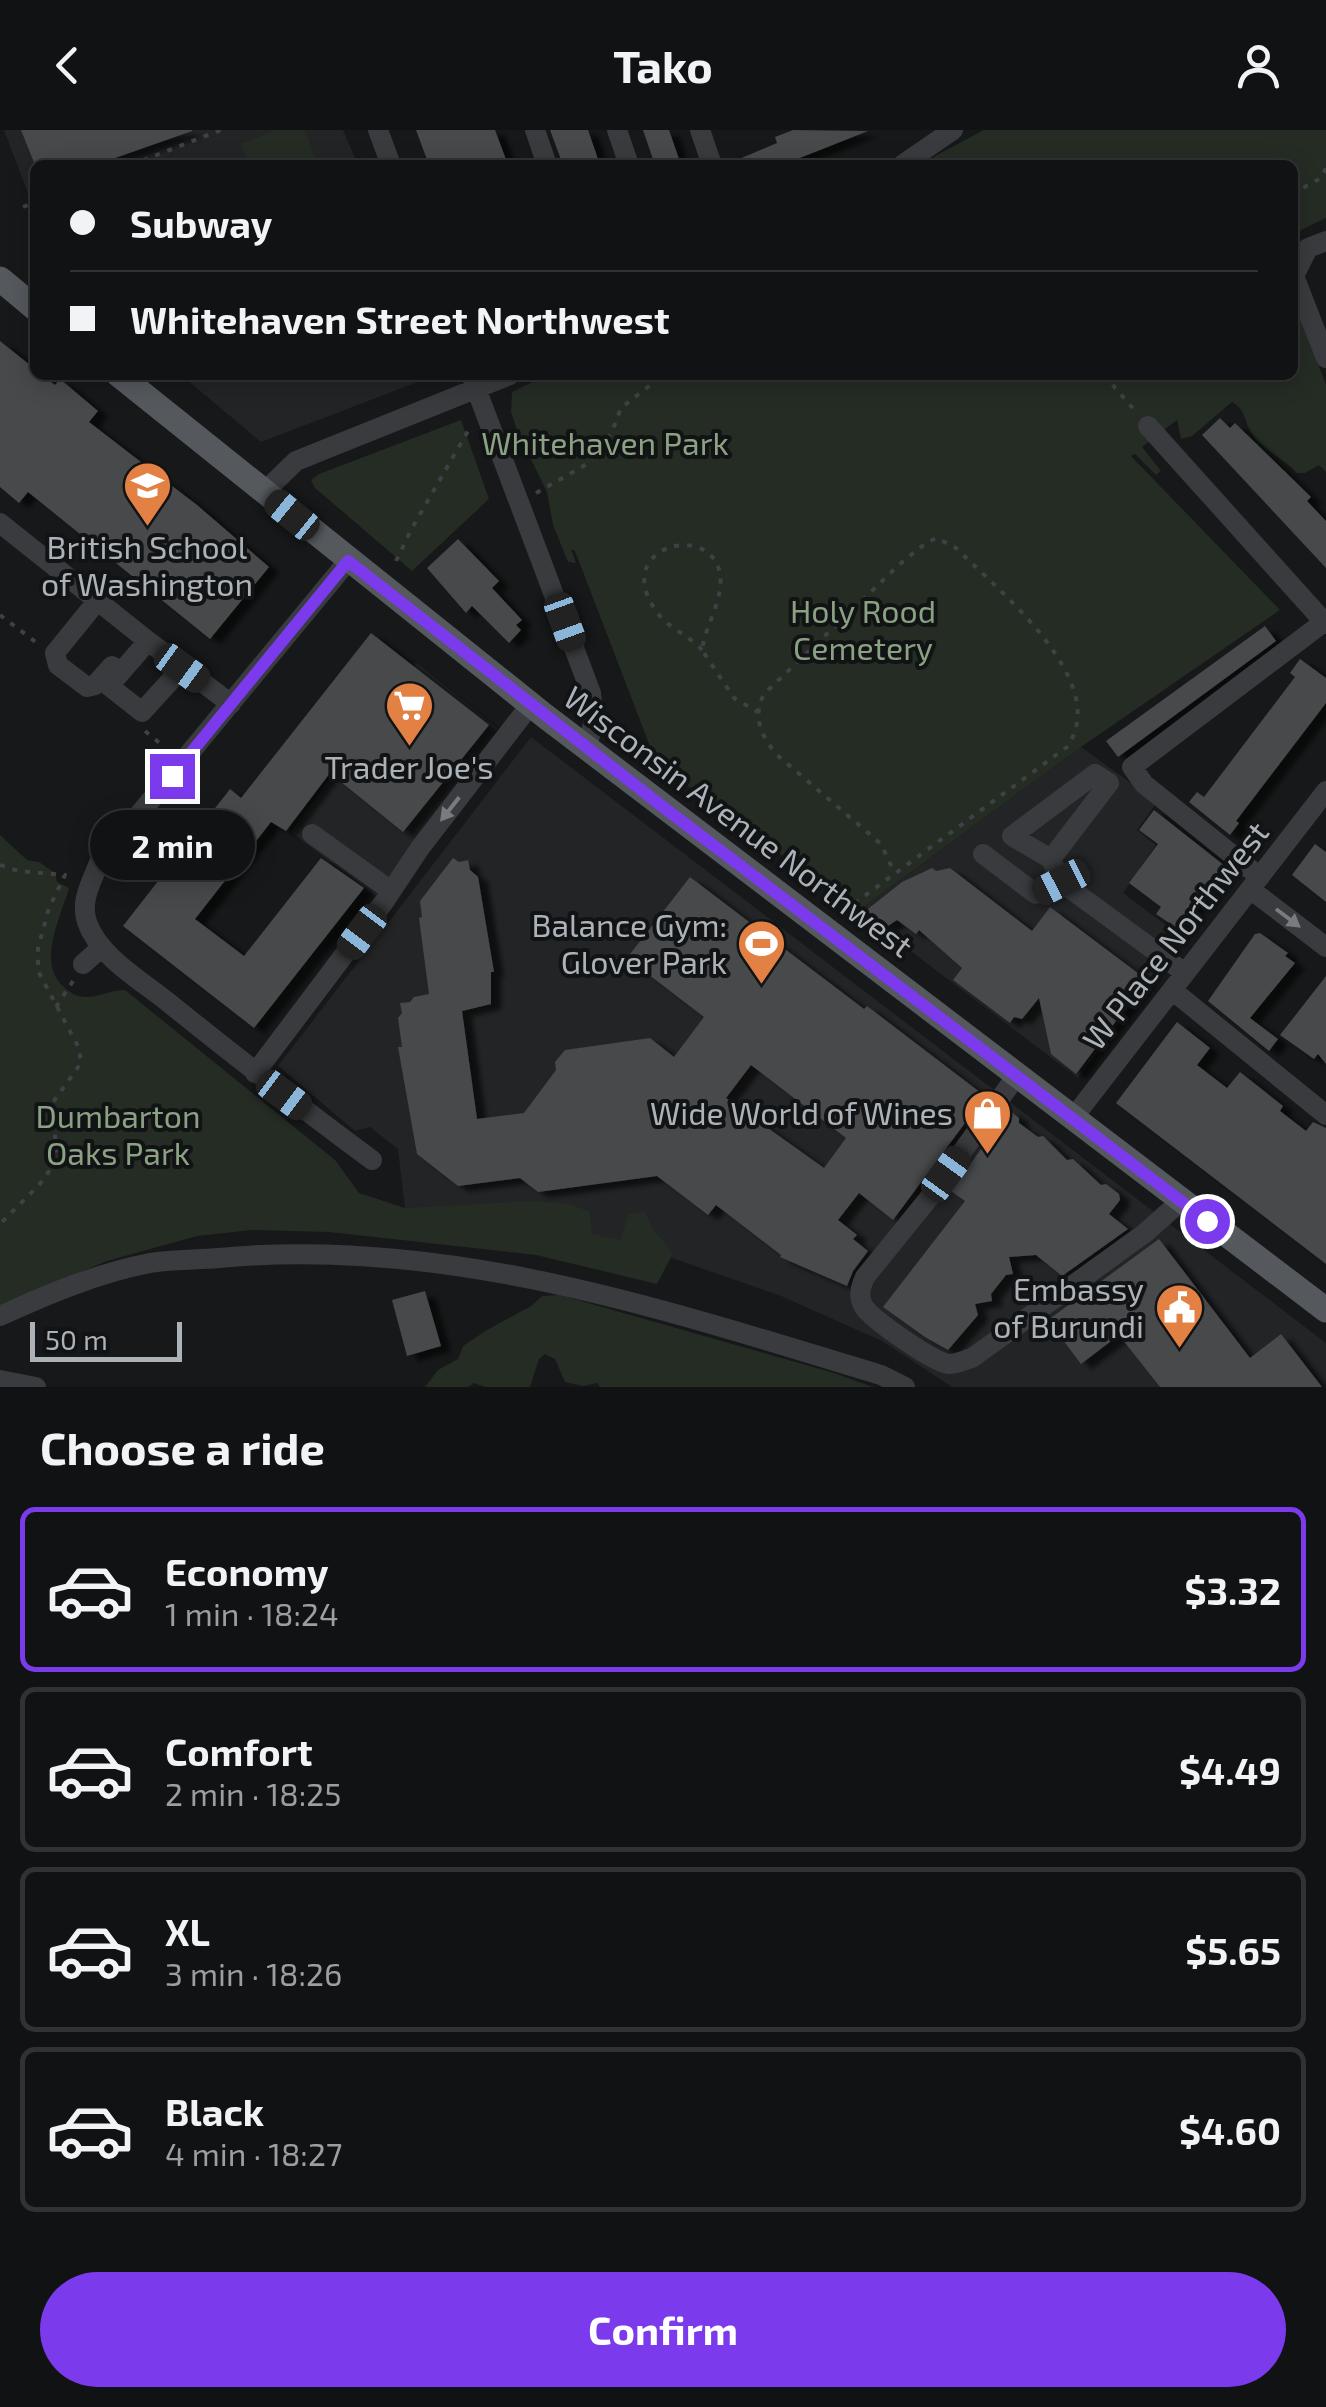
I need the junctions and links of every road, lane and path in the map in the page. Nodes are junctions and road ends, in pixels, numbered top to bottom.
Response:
1 (222, 130) edge
2 (378, 130) edge
3 (535, 130) edge
4 (617, 130) edge
5 (700, 130) edge
6 (952, 130) edge
7 (144, 160) edge
8 (389, 160) edge
9 (545, 160) edge
10 (627, 160) edge
11 (710, 160) edge
12 (909, 160) edge
13 (1326, 168) edge
14 (1298, 191) edge
15 (30, 204) edge
16 (23, 207) dead end
17 (1317, 244) edge
18 (1298, 270) edge
19 (0, 279) edge
20 (1298, 286) edge
21 (30, 304) edge
22 (1326, 358) edge
23 (125, 380) edge
24 (656, 380) edge
25 (1108, 380) edge
26 (474, 382) edge
27 (1148, 426) joint
28 (468, 431) dead end
29 (264, 492) junction
30 (536, 493) dead end
31 (0, 524) edge
32 (396, 560) dead end
33 (348, 561) junction
34 (98, 600) junction
35 (0, 615) edge
36 (1325, 623) edge
37 (144, 637) junction
38 (702, 650) junction
39 (56, 659) junction
40 (182, 668) junction
41 (231, 704) junction
42 (531, 704) junction
43 (758, 712) junction
44 (587, 747) junction
45 (1326, 791) edge
46 (312, 834) dead end
47 (983, 854) dead end
48 (1051, 859) junction
49 (0, 865) edge
50 (894, 872) junction
51 (1061, 882) junction
52 (1255, 883) junction
53 (387, 896) junction
54 (844, 911) dead end
55 (102, 947) junction
56 (1326, 947) edge
57 (84, 964) joint
58 (1185, 973) junction
59 (1172, 990) junction
60 (56, 1008) junction
61 (255, 1073) junction
62 (1017, 1075) junction
63 (1326, 1115) edge
64 (1073, 1118) junction
65 (372, 1160) dead end
66 (1181, 1201) junction
67 (0, 1224) edge
68 (1326, 1310) edge
69 (0, 1316) edge
70 (0, 1380) edge
71 (36, 1387) edge
72 (905, 1387) edge

1 - 7 path
2 - 8 street
3 - 9 street
4 - 10 street
5 - 11 street
6 - 12 street
13 - 14 path
15 - 16 path
17 - 18 street
19 - 21 main road
20 - 22 street
23 - 29 main road, Wisconsin Avenue Northwest
24 - 30 path
25 - 27 path
26 - 29 street
26 - 44 street
27 - 36 street
28 - 32 path
29 - 33 main road, Wisconsin Avenue Northwest
31 - 34 street
33 - 41 street
33 - 42 main road, Wisconsin Avenue Northwest
34 - 37 street
34 - 39 street
35 - 39 path
36 - 52 street
37 - 39 street
37 - 40 street
37 - 40 street
38 - 38 path
38 - 43 path
40 - 41 street
41 - 55 street
42 - 44 main road, Wisconsin Avenue Northwest
42 -> 53 street
43 - 50 path
43 - 50 path
44 - 62 main road, Wisconsin Avenue Northwest
45 - 52 street, W Place Northwest
46 - 53 street
47 - 51 street
48 - 48 street
48 - 51 street
49 - 60 path
50 - 54 path
51 - 58 street
52 -> 56 street
52 - 58 street, W Place Northwest
53 - 61 street
55 - 57 street
55 - 61 street
57 - 60 path
58 - 59 street, W Place Northwest
59 - 63 street
59 - 64 street, W Place Northwest
60 - 67 path
61 - 65 street
62 - 64 main road, Wisconsin Avenue Northwest
62 - 66 street
64 - 66 main road, Wisconsin Avenue Northwest
66 - 68 main road, Wisconsin Avenue Northwest
69 - 72 street
70 - 71 street

